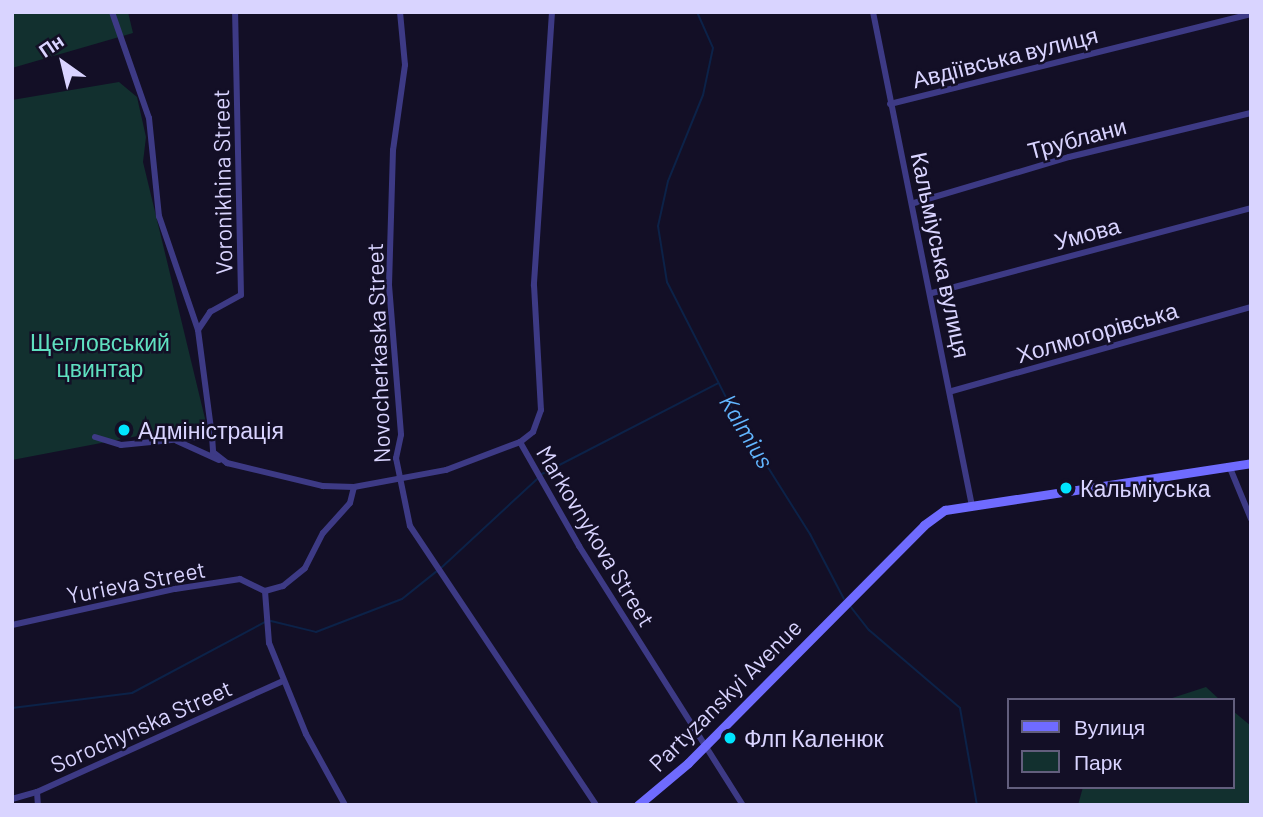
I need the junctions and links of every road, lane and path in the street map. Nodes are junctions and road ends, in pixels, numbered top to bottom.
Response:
1 (112, 12) edge
2 (235, 12) edge
3 (400, 12) edge
4 (552, 12) edge
5 (873, 12) edge
6 (1251, 14) edge
7 (890, 104) junction
8 (1251, 113) edge
9 (914, 203) junction
10 (1251, 208) edge
11 (932, 293) junction
12 (1251, 307) edge
13 (198, 330) junction
14 (952, 391) junction
15 (212, 436) junction
16 (95, 437) dead end
17 (174, 440) junction
18 (520, 442) junction
19 (227, 463) junction
20 (1251, 463) edge
21 (1230, 468) junction
22 (401, 480) junction
23 (355, 487) junction
24 (972, 506) junction
25 (1251, 519) edge
26 (265, 591) junction
27 (12, 625) edge
28 (284, 681) junction
29 (704, 747) junction
30 (37, 792) junction
31 (12, 799) edge
32 (38, 805) edge
33 (345, 805) edge
34 (596, 805) edge
35 (638, 805) edge
36 (743, 805) edge

1 - 13 street
2 - 13 street, Voronikhina Street
3 - 22 street, Novocherkaska Street
4 - 18 street, Markovnykova Street
5 - 7 street, Кальміуська вулиця
6 - 7 street, Авдіївська вулиця
7 - 9 street, Кальміуська вулиця
8 - 9 street, Трублани
9 - 11 street, Кальміуська вулиця
10 - 11 street, Умова
11 - 14 street, Кальміуська вулиця
12 - 14 street, Холмогорівська
13 - 15 street
14 - 24 street, Кальміуська вулиця
15 - 17 street
15 - 19 street
16 - 17 street
17 - 19 street
18 - 22 street
18 - 29 street, Markovnykova Street
19 - 23 street
20 - 21 street, Partyzanskyi Avenue
21 - 24 street, Partyzanskyi Avenue
21 - 25 street
22 - 23 street
22 - 34 street, Novocherkaska Street
23 - 26 street
24 - 29 street, Partyzanskyi Avenue
26 - 27 street, Yurieva Street
26 - 28 street
28 - 30 street, Sorochynska Street
28 - 33 street
29 - 35 street, Partyzanskyi Avenue
29 - 36 street, Markovnykova Street
30 - 31 street, Sorochynska Street
30 - 32 street

